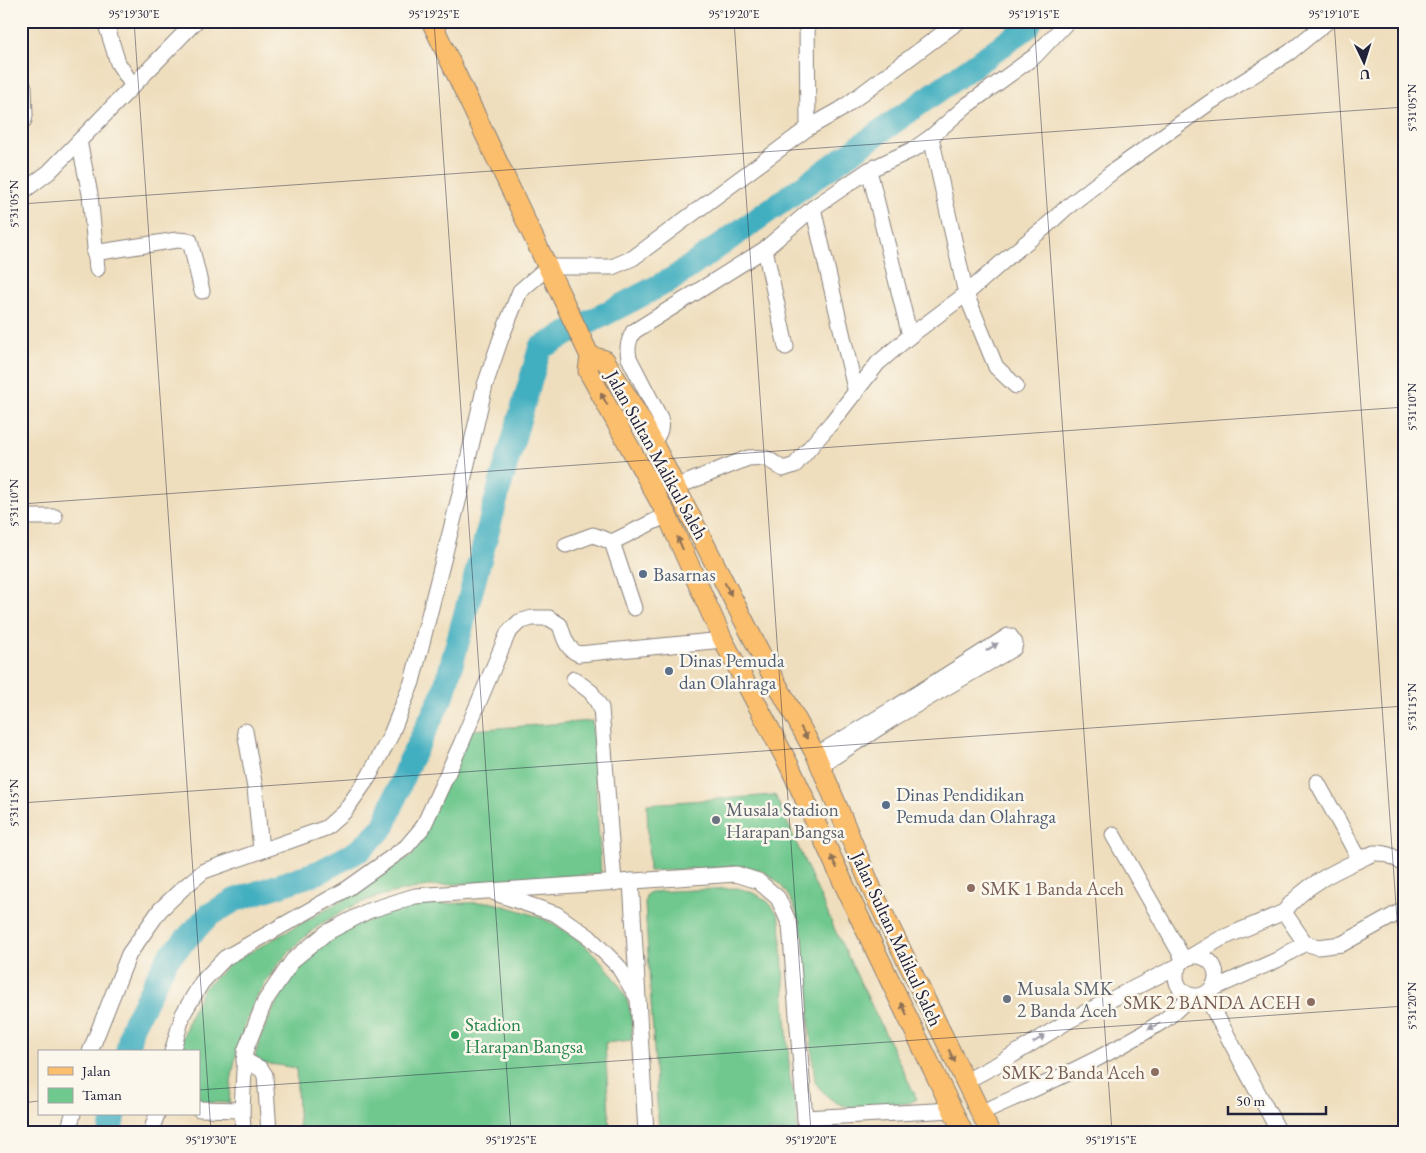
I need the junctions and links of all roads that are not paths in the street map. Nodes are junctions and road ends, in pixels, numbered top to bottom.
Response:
1 (105, 21) edge
2 (196, 21) edge
3 (431, 21) edge
4 (807, 21) edge
5 (959, 21) edge
6 (1068, 21) edge
7 (1328, 21) edge
8 (21, 85) edge
9 (133, 86) junction
10 (21, 121) edge
11 (808, 128) junction
12 (931, 137) junction
13 (79, 141) junction
14 (869, 170) junction
15 (21, 193) edge
16 (813, 208) junction
17 (765, 249) junction
18 (94, 253) junction
19 (548, 267) junction
20 (97, 270) dead end
21 (202, 291) dead end
22 (966, 294) junction
23 (910, 336) junction
24 (786, 347) dead end
25 (588, 352) junction
26 (1016, 386) dead end
27 (856, 393) junction
28 (653, 443) junction
29 (676, 487) junction
30 (667, 515) junction
31 (21, 517) edge
32 (55, 517) dead end
33 (612, 542) junction
34 (566, 545) dead end
35 (634, 608) dead end
36 (724, 640) junction
37 (767, 666) junction
38 (743, 678) junction
39 (574, 679) dead end
40 (245, 731) dead end
41 (818, 760) junction
42 (1316, 782) dead end
43 (1113, 835) dead end
44 (261, 850) junction
45 (1360, 860) junction
46 (1405, 865) edge
47 (631, 881) junction
48 (614, 882) junction
49 (488, 891) junction
50 (874, 894) junction
51 (854, 906) junction
52 (1405, 909) edge
53 (1284, 912) junction
54 (1305, 943) junction
55 (1185, 961) junction
56 (1202, 993) junction
57 (638, 998) junction
58 (91, 1050) edge
59 (173, 1050) edge
60 (244, 1060) junction
61 (964, 1082) junction
62 (200, 1109) edge
63 (242, 1110) junction
64 (953, 1110) junction
65 (980, 1112) junction
66 (72, 1116) edge
67 (156, 1116) edge
68 (806, 1125) edge
69 (68, 1132) edge
70 (151, 1132) edge
71 (243, 1132) edge
72 (269, 1132) edge
73 (646, 1132) edge
74 (963, 1132) edge
75 (990, 1132) edge
76 (1279, 1132) edge

1 - 9 street
2 - 9 street
3 - 19 main road, Jalan Sultan Malikul Saleh
4 - 11 street
5 - 11 street
6 - 12 street
7 - 22 street
8 - 10 street
9 - 13 street
11 - 19 street
12 - 14 street
12 - 22 street
13 - 15 street
13 - 18 street
14 - 16 street
14 - 23 street
16 - 17 street
16 - 27 street
17 - 24 street
17 - 28 street
18 - 20 street
18 - 21 street
19 - 25 main road, Jalan Sultan Malikul Saleh
19 - 44 street
22 - 23 street
22 - 26 street
23 - 27 street
25 - 28 main road, Jalan Sultan Malikul Saleh
30 -> 25 main road, Jalan Sultan Malikul Saleh
27 - 29 street
28 - 29 main road, Jalan Sultan Malikul Saleh
29 -> 37 main road, Jalan Sultan Malikul Saleh
30 - 33 street
36 -> 30 main road, Jalan Sultan Malikul Saleh
31 - 32 street
33 - 34 street
33 - 35 street
36 - 38 main road, Jalan Sultan Malikul Saleh
36 - 59 street
37 - 38 main road
37 -> 41 main road, Jalan Sultan Malikul Saleh
51 -> 38 main road, Jalan Sultan Malikul Saleh
39 - 48 street
40 - 44 street
41 -> 41 street
41 - 50 main road, Jalan Sultan Malikul Saleh
42 - 45 street
43 - 55 street
44 - 58 street
45 - 46 street
45 - 53 street
47 - 48 street
47 - 57 street
47 - 68 street
48 - 49 street
49 - 57 street
49 - 60 street
50 - 51 main road
50 -> 61 main road, Jalan Sultan Malikul Saleh
64 -> 51 main road, Jalan Sultan Malikul Saleh
52 - 54 street
53 - 54 street
53 - 55 street
54 - 56 street
55 - 56 street
55 - 56 street
61 -> 55 street
56 -> 65 street
56 - 76 street
57 - 73 street
60 - 63 street
60 - 72 street
61 - 65 main road, Jalan Sultan Malikul Saleh
62 - 63 street
63 - 71 street
64 - 68 street
64 - 74 main road, Jalan Sultan Malikul Saleh
65 - 75 main road, Jalan Sultan Malikul Saleh
66 - 69 street
67 - 70 street

